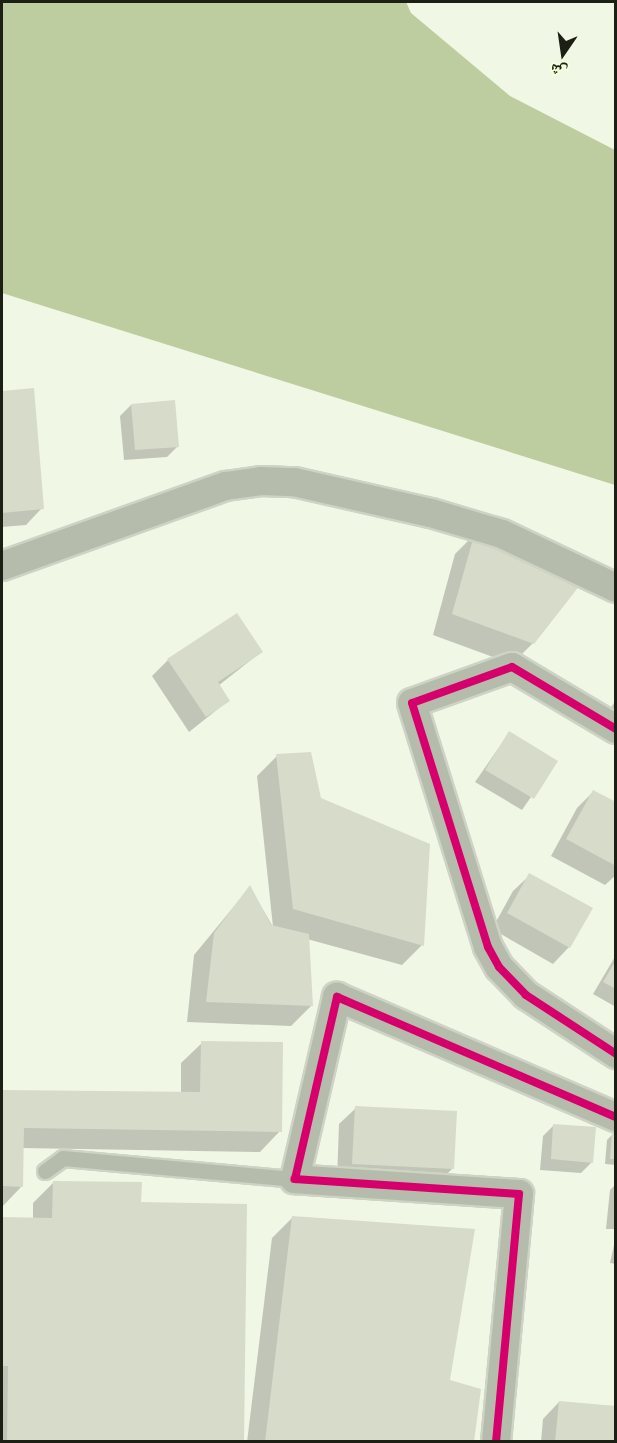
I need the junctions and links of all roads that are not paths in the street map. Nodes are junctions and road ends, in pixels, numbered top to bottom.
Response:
1 (2, 566) edge
2 (615, 588) edge
3 (615, 729) edge
4 (615, 1054) edge
5 (615, 1117) edge
6 (45, 1171) dead end
7 (295, 1179) junction
8 (496, 1442) edge

1 - 2 street
3 - 4 street
5 - 7 street
6 - 7 lane
7 - 8 street

